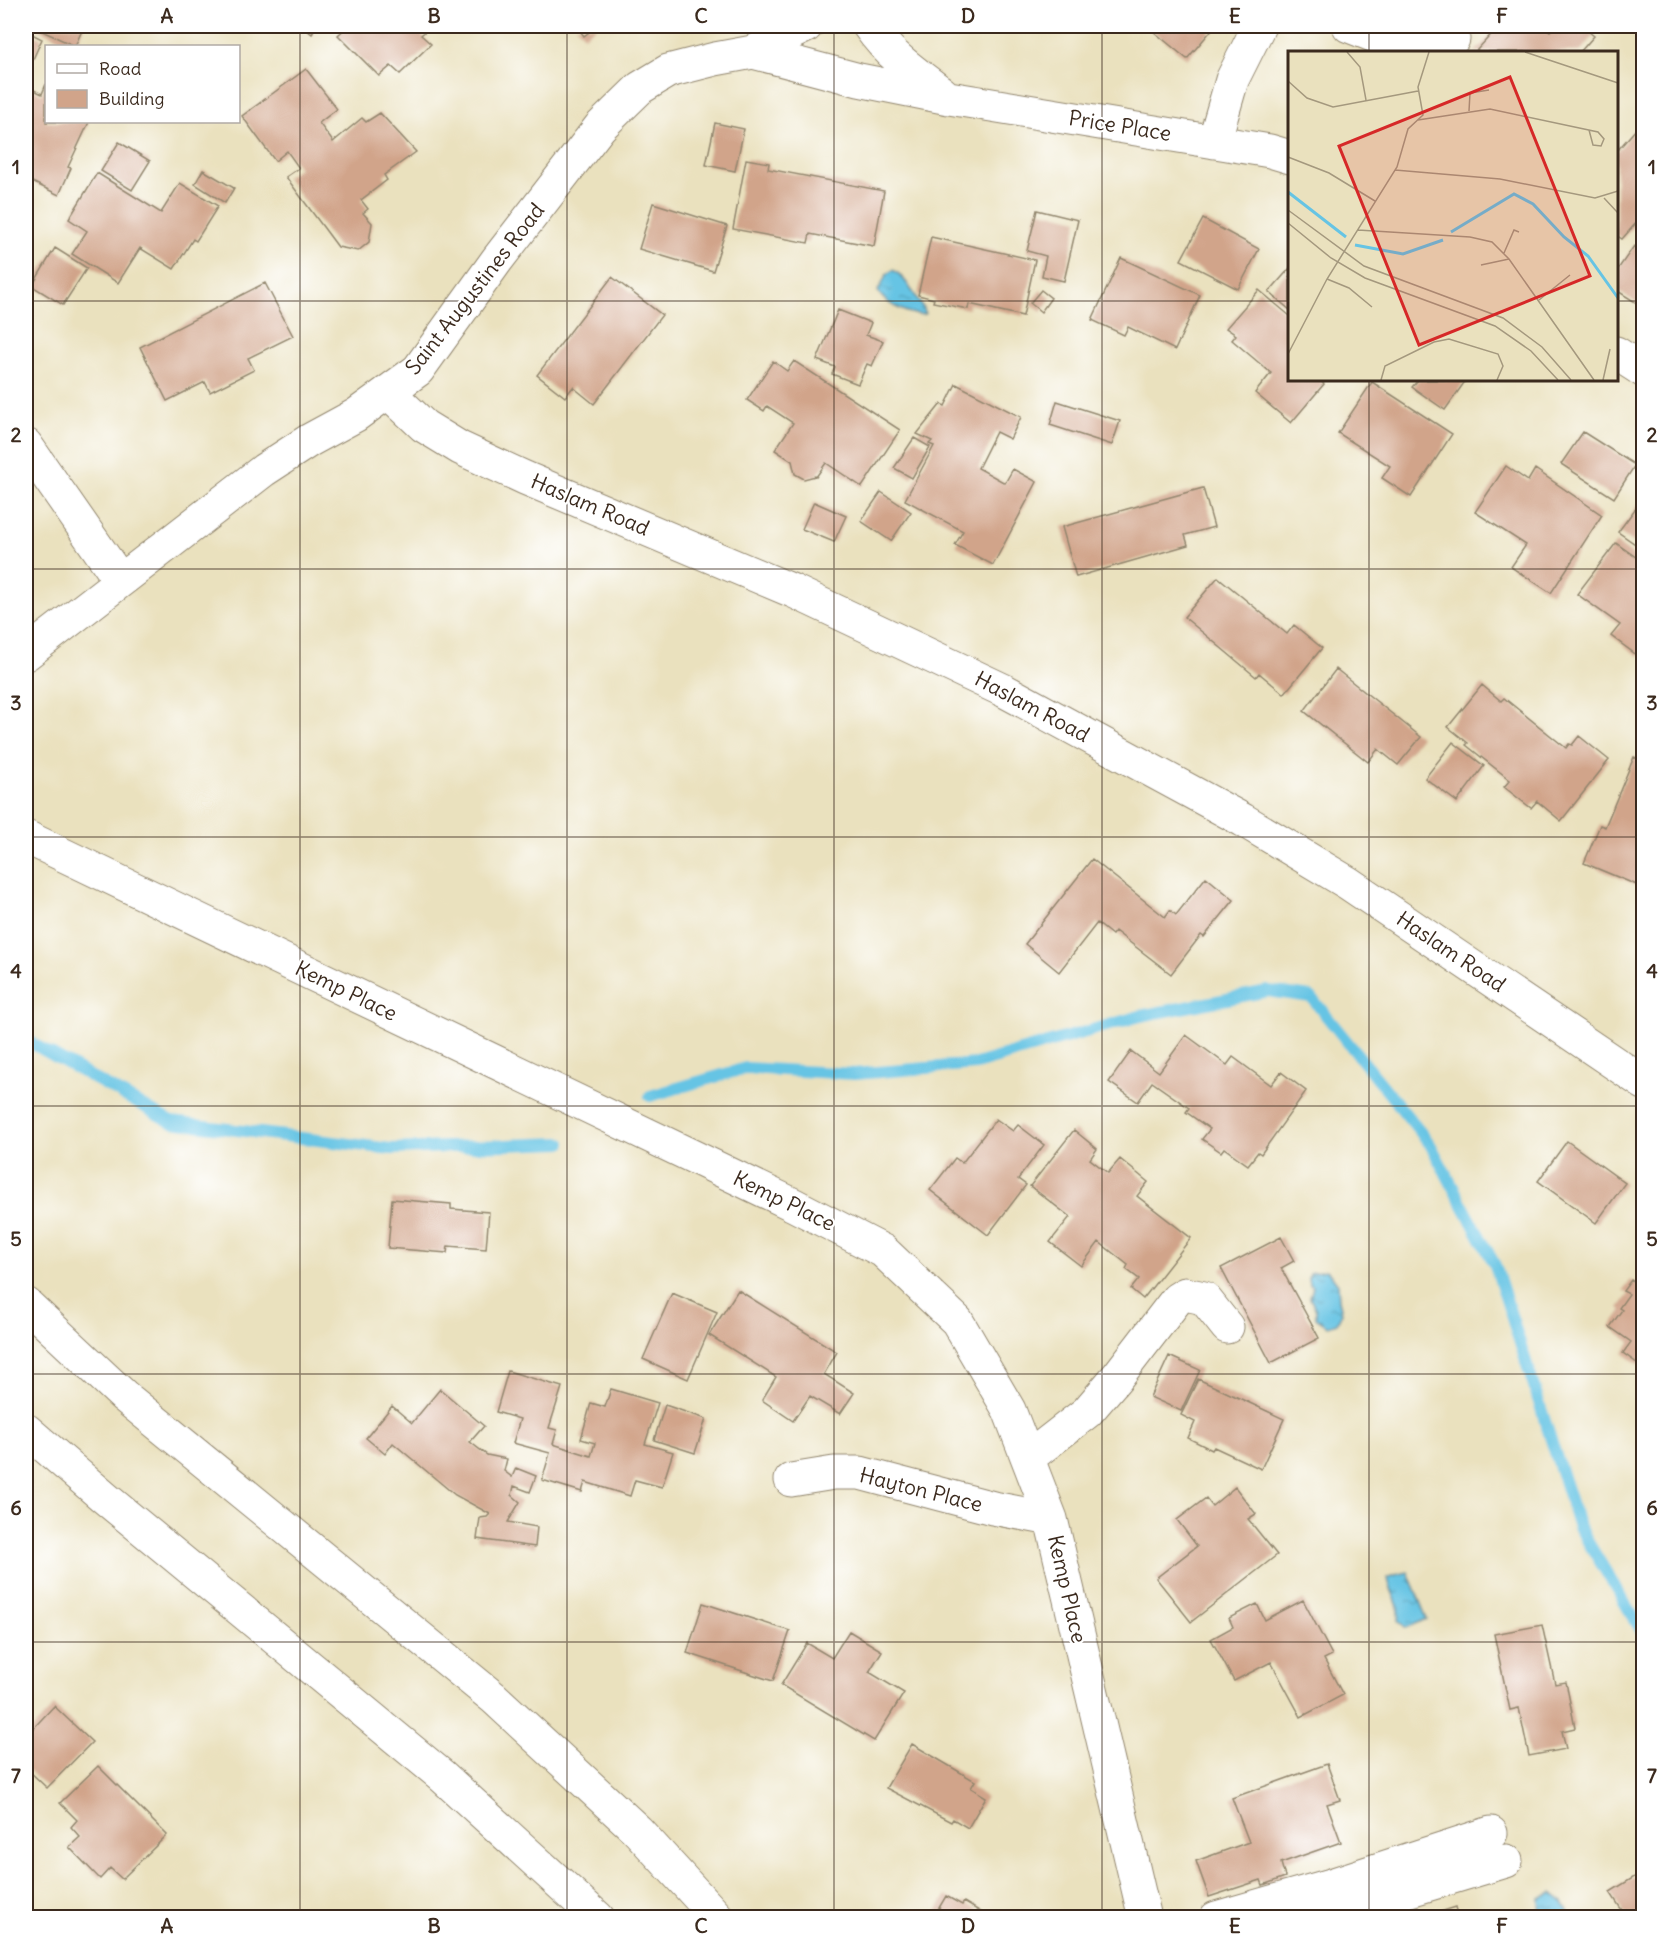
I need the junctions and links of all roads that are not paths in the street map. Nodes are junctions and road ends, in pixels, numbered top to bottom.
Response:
1 (806, 26) edge
2 (869, 26) edge
3 (1259, 26) edge
4 (1349, 26) edge
5 (1453, 39) dead end
6 (1388, 47) edge
7 (753, 52) junction
8 (949, 98) junction
9 (1214, 142) junction
10 (1288, 156) edge
11 (1618, 354) edge
12 (1644, 372) edge
13 (388, 392) junction
14 (26, 445) edge
15 (120, 580) junction
16 (26, 654) edge
17 (26, 837) edge
18 (1644, 1083) edge
19 (26, 1304) edge
20 (1227, 1327) dead end
21 (26, 1430) edge
22 (1028, 1458) junction
23 (791, 1480) dead end
24 (1051, 1519) junction
25 (598, 1917) edge
26 (718, 1917) edge
27 (1145, 1917) edge
28 (1216, 1917) edge
29 (1317, 1917) edge

1 - 7 main road, Saint Augustines Road
2 - 8 main road, Price Place
3 - 9 main road
4 - 6 main road
5 - 6 main road
7 - 8 main road, Price Place
7 - 13 main road, Saint Augustines Road
8 - 9 main road, Price Place
9 - 10 main road, Price Place
11 - 12 main road
13 - 15 main road, Saint Augustines Road
13 - 18 main road, Haslam Road
14 - 15 main road
15 - 16 main road, Saint Augustines Road
17 - 22 main road, Kemp Place
19 - 26 main road
20 - 22 main road
21 - 25 main road
22 - 24 main road, Kemp Place
23 - 24 main road, Hayton Place
24 - 27 main road, Kemp Place
28 - 29 main road

